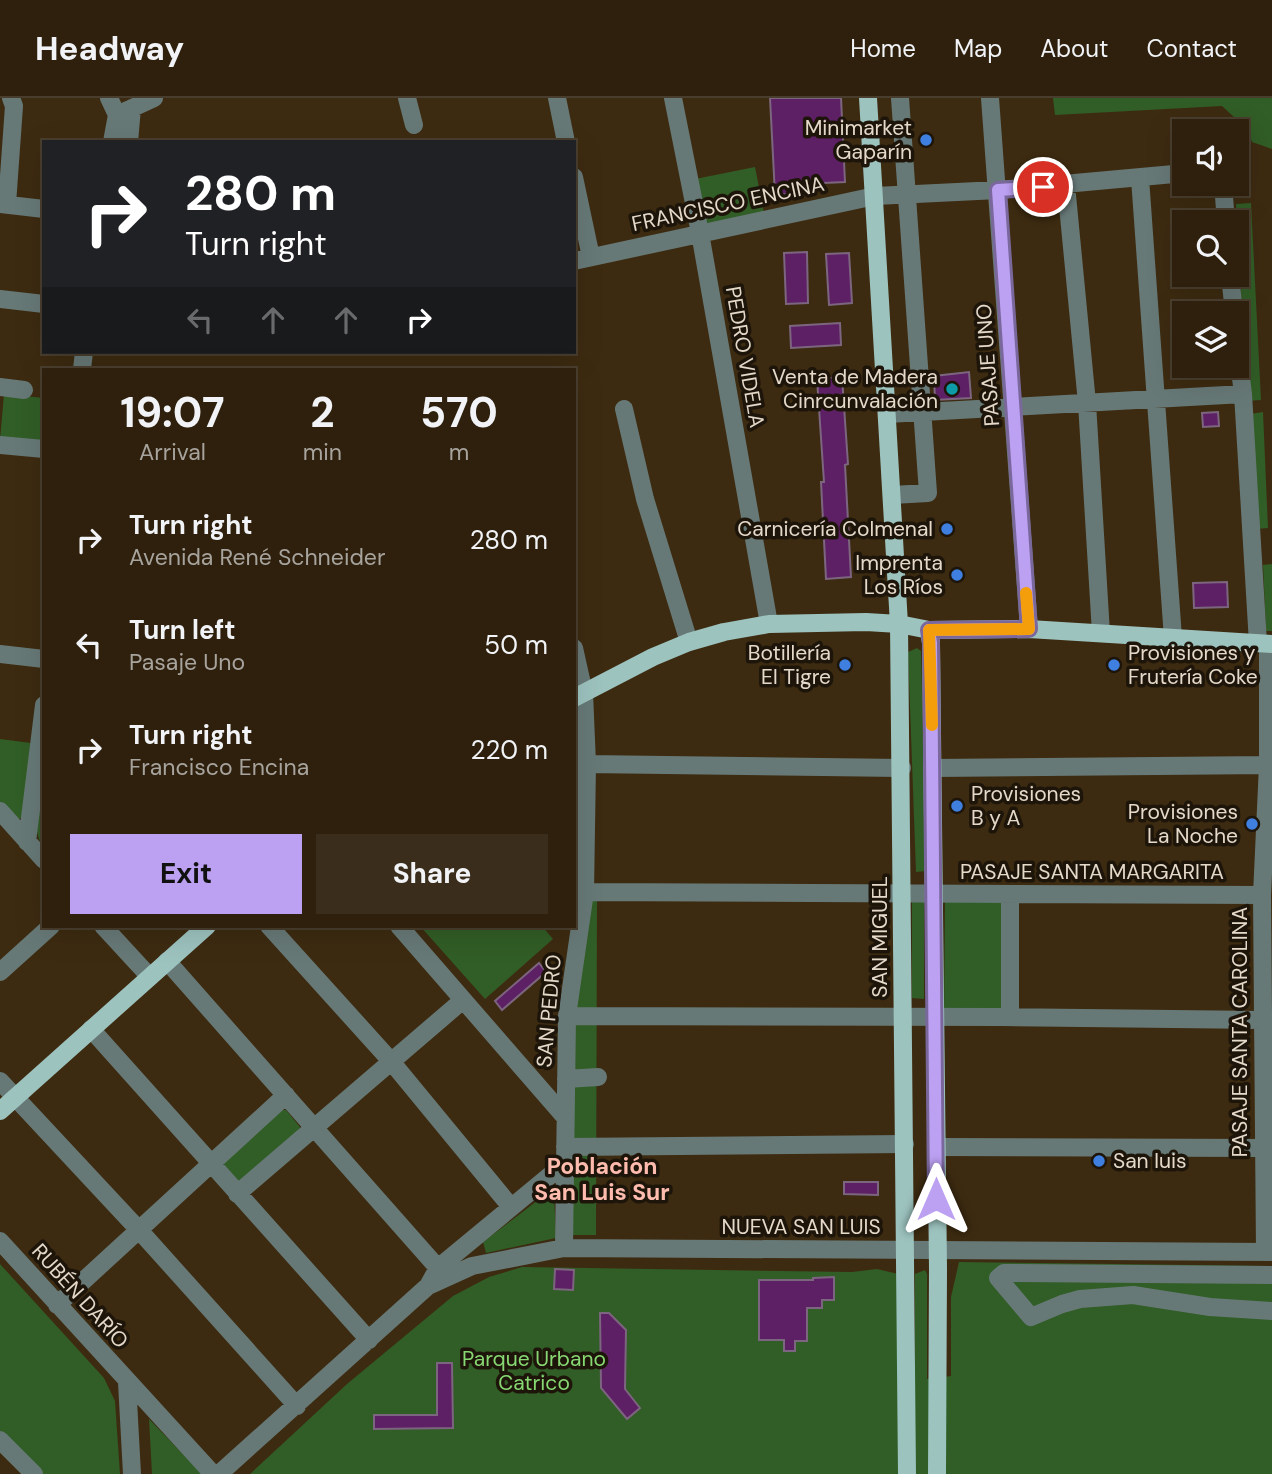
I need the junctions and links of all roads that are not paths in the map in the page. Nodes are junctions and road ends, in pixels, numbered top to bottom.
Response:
1 (109, 98) edge
2 (154, 98) edge
3 (407, 98) edge
4 (557, 98) edge
5 (673, 98) edge
6 (868, 98) edge
7 (900, 98) edge
8 (990, 98) edge
9 (8, 103) edge
10 (124, 111) junction
11 (414, 125) dead end
12 (113, 140) edge
13 (129, 140) edge
14 (566, 140) edge
15 (1172, 174) edge
16 (1140, 178) junction
17 (1066, 185) junction
18 (998, 190) junction
19 (907, 194) junction
20 (576, 195) edge
21 (875, 196) junction
22 (3, 204) edge
23 (42, 209) edge
24 (700, 233) junction
25 (583, 259) edge
26 (0, 299) edge
27 (42, 304) edge
28 (1240, 378) edge
29 (0, 387) edge
30 (23, 390) dead end
31 (1242, 394) junction
32 (1157, 399) junction
33 (1087, 403) junction
34 (1013, 406) junction
35 (624, 409) dead end
36 (924, 411) junction
37 (887, 414) junction
38 (0, 445) edge
39 (42, 449) edge
40 (892, 495) junction
41 (769, 624) junction
42 (899, 624) junction
43 (1029, 629) junction
44 (929, 630) junction
45 (1101, 634) junction
46 (1173, 638) junction
47 (689, 642) junction
48 (1266, 643) edge
49 (0, 654) edge
50 (42, 659) edge
51 (576, 667) edge
52 (579, 696) edge
53 (42, 721) edge
54 (587, 764) junction
55 (1268, 765) junction
56 (902, 768) junction
57 (932, 768) junction
58 (0, 811) edge
59 (27, 842) junction
60 (42, 858) edge
61 (585, 892) junction
62 (902, 892) junction
63 (933, 894) junction
64 (1010, 894) junction
65 (1262, 895) junction
66 (49, 928) edge
67 (105, 928) edge
68 (205, 928) edge
69 (271, 928) edge
70 (401, 928) edge
71 (167, 961) junction
72 (0, 972) edge
73 (150, 977) junction
74 (463, 1000) junction
75 (567, 1016) junction
76 (903, 1017) junction
77 (935, 1017) junction
78 (1010, 1017) junction
79 (1266, 1027) edge
80 (91, 1029) junction
81 (390, 1060) junction
82 (598, 1077) dead end
83 (566, 1079) junction
84 (0, 1081) edge
85 (286, 1095) junction
86 (15, 1098) junction
87 (0, 1111) edge
88 (565, 1117) junction
89 (314, 1128) junction
90 (905, 1144) junction
91 (936, 1147) junction
92 (1264, 1148) junction
93 (565, 1155) junction
94 (210, 1164) junction
95 (237, 1194) junction
96 (511, 1207) junction
97 (139, 1230) junction
98 (0, 1241) edge
99 (564, 1248) junction
100 (906, 1250) junction
101 (937, 1250) junction
102 (1268, 1252) edge
103 (438, 1268) junction
104 (1272, 1275) edge
105 (428, 1286) junction
106 (57, 1305) junction
107 (1272, 1311) edge
108 (369, 1340) junction
109 (127, 1382) junction
110 (297, 1406) junction
111 (0, 1440) edge
112 (907, 1472) edge
113 (937, 1473) edge
114 (34, 1474) edge
115 (132, 1474) edge
116 (213, 1474) edge
117 (219, 1474) edge

1 - 10 street
2 - 10 street
3 - 11 street
4 - 14 street
5 - 24 street, PEDRO VIDELA
6 - 21 main road, SAN MIGUEL
7 - 19 street
8 - 18 street, PASAJE UNO
9 - 22 street
10 - 12 street
10 - 13 street
15 - 16 street, FRANCISCO ENCINA
16 - 17 street, FRANCISCO ENCINA
16 - 32 street
17 - 18 street, FRANCISCO ENCINA
17 - 33 street
18 - 19 street, FRANCISCO ENCINA
18 - 34 street, PASAJE UNO
19 - 21 street, FRANCISCO ENCINA
19 - 36 street
20 - 25 street
21 - 24 street, FRANCISCO ENCINA
21 - 37 main road, SAN MIGUEL
22 - 23 street
24 - 25 street, FRANCISCO ENCINA
24 - 41 street, PEDRO VIDELA
26 - 27 street
28 - 31 street, PASAJE SANTA CAROLINA
29 - 30 street
31 - 32 street
31 - 48 street, PASAJE SANTA CAROLINA
32 - 33 street
32 - 46 street
33 - 34 street
33 - 45 street
34 - 36 street
34 - 43 street, PASAJE UNO
35 - 47 street
36 - 37 street
36 - 40 street
37 - 40 main road, SAN MIGUEL
38 - 39 street
40 - 42 main road, SAN MIGUEL
41 - 42 main road
41 - 47 main road
42 - 44 main road
42 - 56 main road, SAN MIGUEL
43 - 44 main road
43 - 45 main road
44 - 57 main road
45 - 46 main road
46 - 48 main road
47 - 52 main road
48 - 55 street, PASAJE SANTA CAROLINA
49 - 50 street
51 - 52 street, SAN PEDRO
52 - 54 street, SAN PEDRO
53 - 59 street
54 - 56 street
54 - 61 street, SAN PEDRO
55 - 57 street
55 - 65 street, PASAJE SANTA CAROLINA
56 - 62 main road, SAN MIGUEL
57 - 63 main road
58 - 59 street
59 - 60 street
61 - 62 street, PASAJE SANTA MARGARITA
61 - 75 street, SAN PEDRO
62 - 63 street, PASAJE SANTA MARGARITA
62 - 76 main road, SAN MIGUEL
63 - 64 street, PASAJE SANTA MARGARITA
63 - 77 main road
64 - 65 street, PASAJE SANTA MARGARITA
64 - 78 street
65 - 79 street, PASAJE SANTA CAROLINA
66 - 72 street
67 - 73 street
68 - 71 main road
69 - 81 street
70 - 74 street
71 - 73 main road
71 - 85 street
73 - 80 main road
74 - 81 street
74 - 88 street
75 - 76 street
75 - 83 street, SAN PEDRO
76 - 77 street
76 - 90 main road, SAN MIGUEL
77 - 78 street
77 - 91 main road
78 - 79 street
79 - 92 street, PASAJE SANTA CAROLINA
80 - 86 main road
80 - 94 street
81 - 89 street
81 - 96 street
82 - 83 street
83 - 88 street, SAN PEDRO
84 - 86 street
85 - 89 street
85 - 94 street
86 - 87 main road
86 - 97 street
88 - 93 street, SAN PEDRO
89 - 95 street
89 - 103 street
90 - 93 street
90 - 100 main road, SAN MIGUEL
91 - 92 street
91 - 101 main road
92 - 102 street, PASAJE SANTA CAROLINA
93 - 96 street, NUEVA SAN LUIS
93 - 99 street, SAN PEDRO
94 - 95 street
94 - 97 street
95 - 108 street
96 - 103 street, NUEVA SAN LUIS
97 - 106 street
97 - 110 street
98 - 106 street, RUBÉN DARÍO
99 - 100 street, NUEVA SAN LUIS
99 - 105 street, NUEVA SAN LUIS
100 - 101 street, NUEVA SAN LUIS
100 - 112 main road, SAN MIGUEL
101 - 102 street, NUEVA SAN LUIS
101 - 113 main road
103 - 105 street, NUEVA SAN LUIS
104 - 107 street
105 - 108 street, NUEVA SAN LUIS
106 - 109 street, RUBÉN DARÍO
108 - 110 street, NUEVA SAN LUIS
109 - 115 street, RUBÉN DARÍO
109 - 116 street, RUBÉN DARÍO
110 - 117 street, NUEVA SAN LUIS
111 - 114 street
112 - 113 main road

